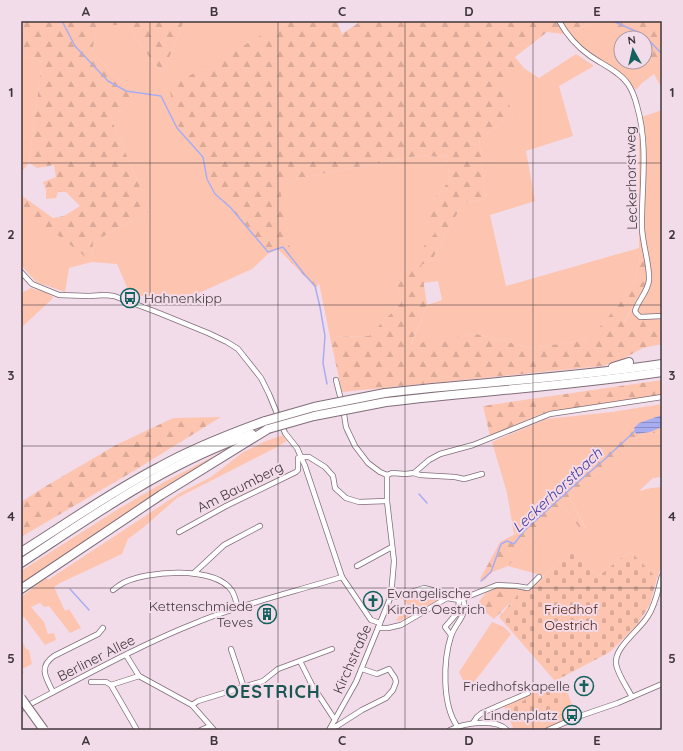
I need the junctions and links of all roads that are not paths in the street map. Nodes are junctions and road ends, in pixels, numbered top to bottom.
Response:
1 (559, 21) edge
2 (21, 272) edge
3 (662, 316) edge
4 (629, 362) dead end
5 (662, 364) edge
6 (662, 372) edge
7 (583, 374) junction
8 (336, 380) dead end
9 (662, 397) edge
10 (268, 429) junction
11 (301, 457) junction
12 (414, 473) junction
13 (387, 474) junction
14 (482, 474) dead end
15 (387, 501) junction
16 (260, 526) dead end
17 (178, 532) dead end
18 (392, 547) junction
19 (21, 552) edge
20 (21, 563) edge
21 (357, 566) dead end
22 (194, 573) junction
23 (662, 576) edge
24 (342, 577) junction
25 (539, 577) dead end
26 (21, 589) edge
27 (113, 590) dead end
28 (391, 596) junction
29 (447, 598) junction
30 (462, 599) junction
31 (238, 608) junction
32 (380, 622) junction
33 (103, 628) dead end
34 (378, 628) junction
35 (451, 635) junction
36 (231, 649) dead end
37 (332, 649) dead end
38 (126, 655) junction
39 (300, 661) junction
40 (362, 669) junction
41 (138, 676) junction
42 (91, 682) dead end
43 (662, 684) edge
44 (111, 685) junction
45 (244, 688) junction
46 (53, 692) junction
47 (528, 693) dead end
48 (632, 697) junction
49 (21, 698) edge
50 (192, 705) junction
51 (21, 709) edge
52 (335, 720) junction
53 (473, 723) junction
54 (457, 726) junction
55 (212, 728) edge
56 (330, 729) edge
57 (44, 730) edge
58 (137, 730) edge
59 (201, 730) edge
60 (450, 730) edge
61 (507, 730) edge
62 (548, 730) edge

1 - 3 street, Leckerhorstweg
2 - 11 street
4 - 7 highway
5 - 7 highway
6 - 10 highway, bridge
7 - 19 highway, bridge
8 - 13 street
9 - 12 street
10 - 20 highway
10 - 26 highway
11 - 15 street
11 - 17 street, Am Baumberg
11 - 24 street
12 - 13 street
12 - 14 street
13 - 15 street, Kirchstraße
15 - 18 street, Kirchstraße
16 - 22 street
18 - 21 street
18 - 28 street, Kirchstraße
22 - 27 street
22 - 31 street
23 - 48 street
24 - 31 street, Berliner Allee
24 - 32 street
25 - 30 street
28 - 29 street
28 - 32 street, Kirchstraße
29 - 30 street
29 - 34 street
30 - 35 street
30 - 35 street
31 - 38 street, Berliner Allee
32 - 34 street, Kirchstraße
33 - 46 street
34 - 40 street, Kirchstraße
35 - 54 street
36 - 45 street
37 - 39 street
38 - 41 street
38 - 46 street, Berliner Allee
39 - 45 street
39 - 52 street
40 - 52 street, Kirchstraße
40 - 56 street
41 - 44 street
41 - 50 street
42 - 44 street
43 - 48 street
44 - 58 street
45 - 50 street
46 - 51 street, Berliner Allee
47 - 53 street
48 - 62 street
49 - 57 highway, bridge
50 - 55 street
52 - 56 street, Kirchstraße
53 - 54 street
53 - 61 street
54 - 60 street
55 - 59 street

